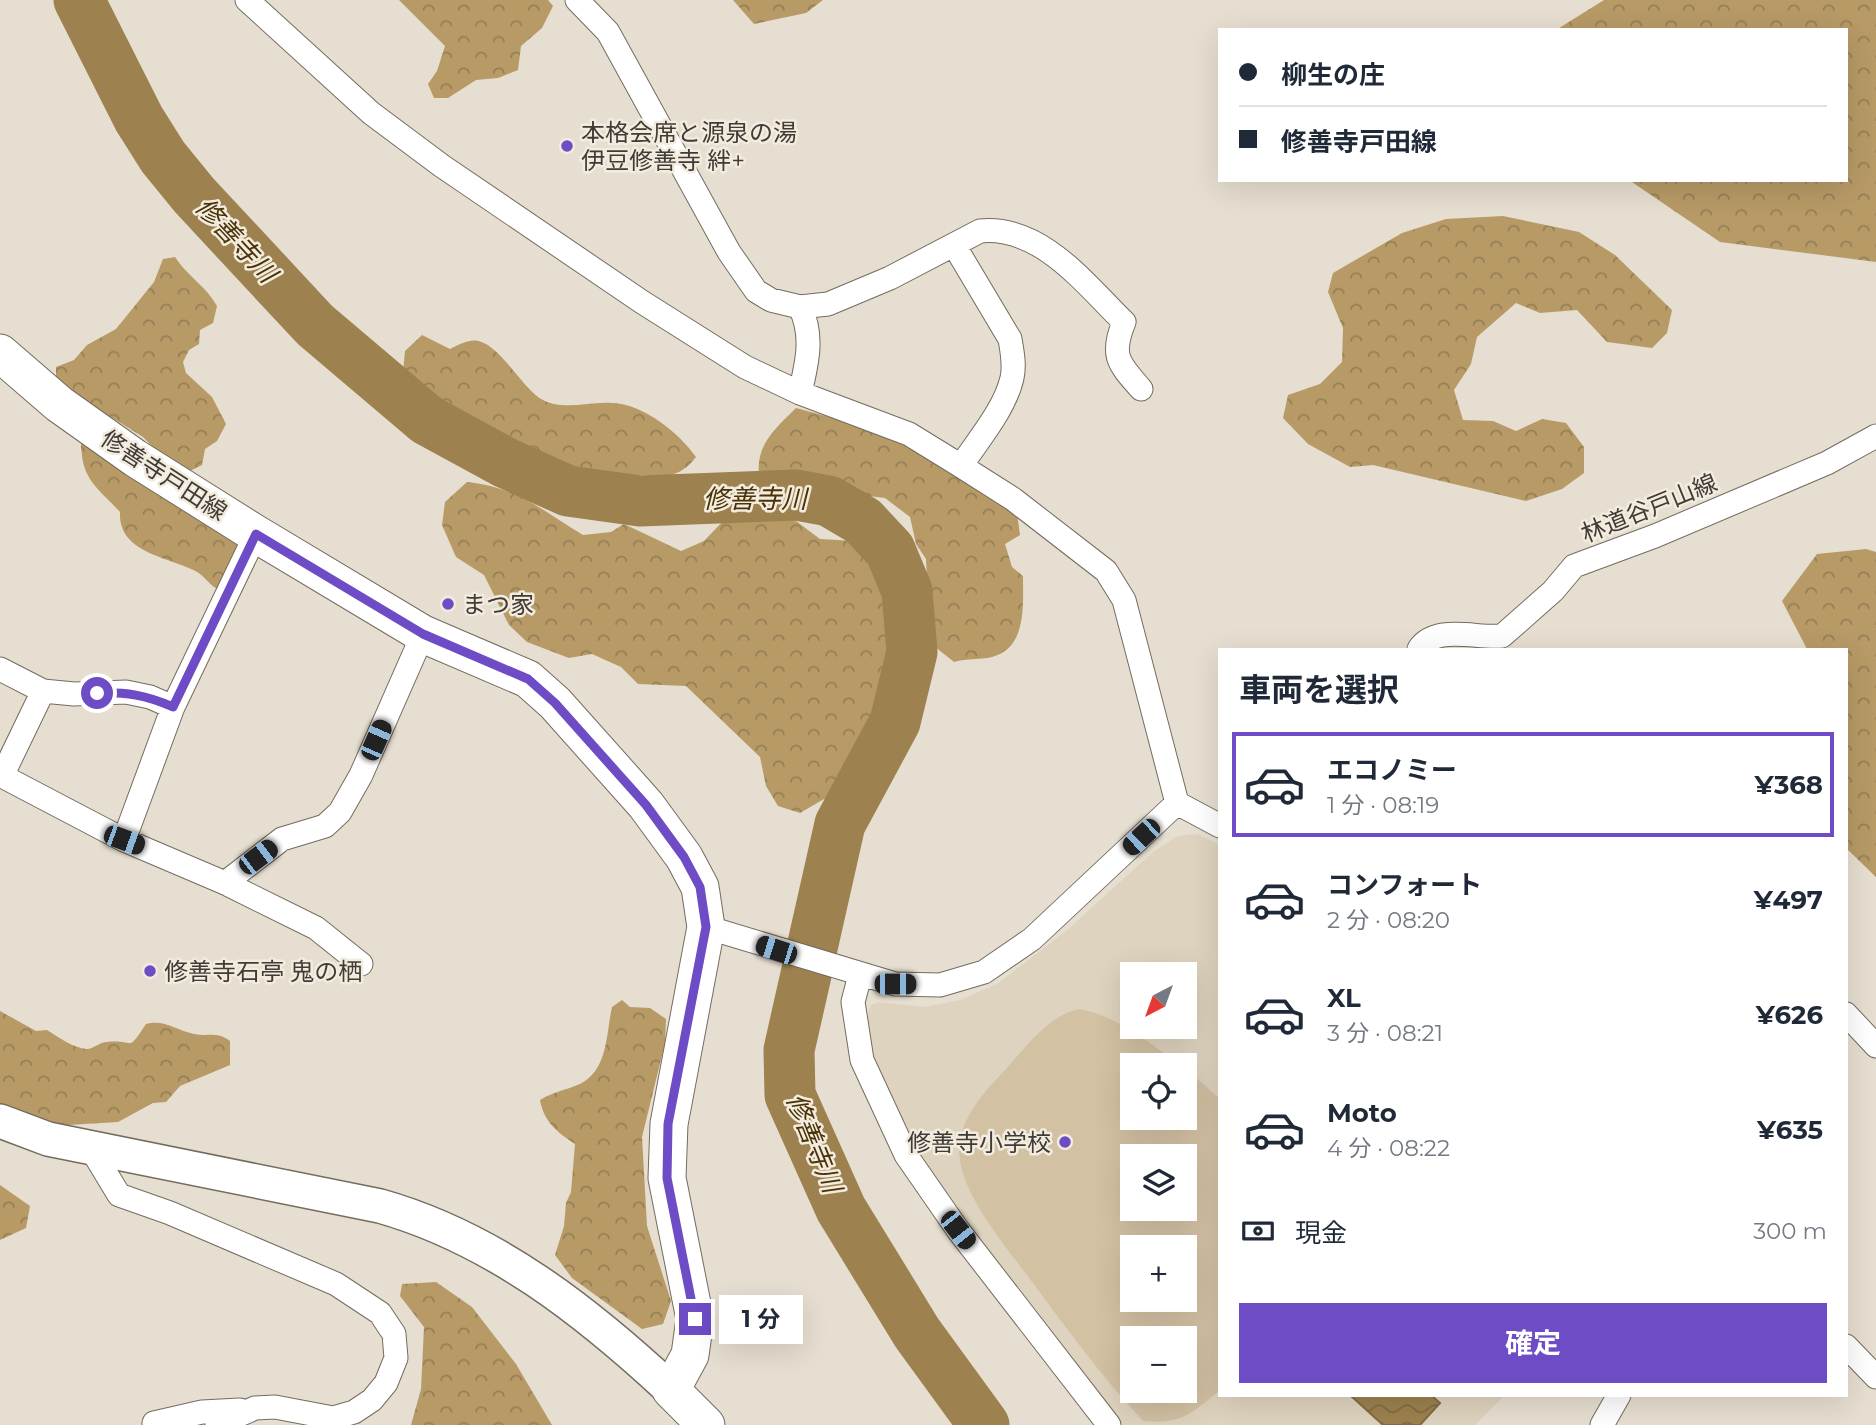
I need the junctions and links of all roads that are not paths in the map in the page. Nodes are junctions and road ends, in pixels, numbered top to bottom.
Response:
1 (247, 0) edge
2 (577, 0) edge
3 (954, 245) junction
4 (800, 307) junction
5 (0, 353) edge
6 (1141, 389) dead end
7 (800, 393) junction
8 (1876, 436) edge
9 (961, 466) junction
10 (256, 534) junction
11 (423, 634) junction
12 (1453, 642) edge
13 (1420, 648) edge
14 (0, 669) edge
15 (43, 691) junction
16 (173, 707) junction
17 (1177, 803) junction
18 (1218, 825) edge
19 (124, 840) junction
20 (225, 883) junction
21 (718, 931) junction
22 (361, 964) dead end
23 (853, 974) junction
24 (1848, 1016) edge
25 (1876, 1046) edge
26 (0, 1121) edge
27 (90, 1147) junction
28 (1848, 1348) edge
29 (1876, 1377) edge
30 (671, 1390) junction
31 (1618, 1397) edge
32 (247, 1410) junction
33 (154, 1423) dead end
34 (217, 1425) edge
35 (706, 1425) edge
36 (1109, 1425) edge
37 (1602, 1425) edge

1 - 7 street
2 - 4 street
3 - 4 street
3 - 6 street
3 - 9 street
4 - 7 street
5 - 10 main road, 修善寺戸田線
7 - 9 street
8 - 12 street, 林道谷戸山線
9 - 17 street
10 - 11 main road, 修善寺戸田線
10 - 16 street
11 - 20 street
11 - 21 main road, 修善寺戸田線
12 - 13 street, 林道谷戸山線
14 - 15 street
15 - 16 street
15 - 19 street
16 - 19 street
17 - 18 street
17 - 23 street
19 - 20 street
20 - 22 street
21 - 23 street
21 - 30 main road, 修善寺戸田線
23 - 36 street
24 - 25 street
26 - 27 street
27 - 30 street
27 - 32 street
28 - 29 street
30 - 35 main road
31 - 37 street
32 - 33 street
32 - 34 street

